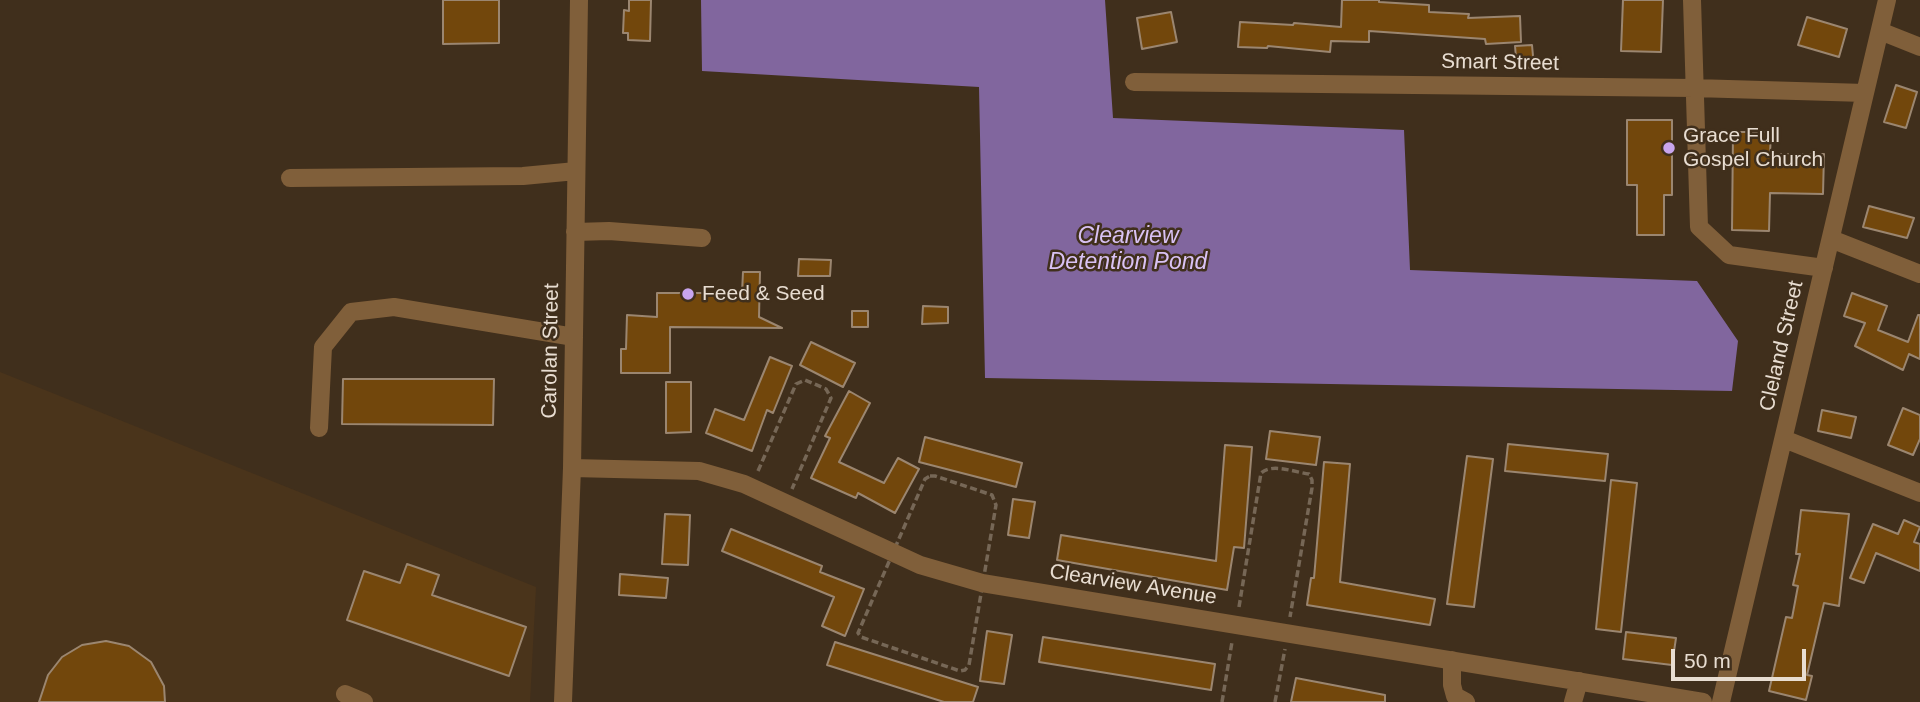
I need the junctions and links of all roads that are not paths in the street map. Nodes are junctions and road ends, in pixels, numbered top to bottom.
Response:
1 (579, 0) edge
2 (1692, 0) edge
3 (1887, 0) edge
4 (1880, 31) junction
5 (1920, 47) edge
6 (1134, 82) dead end
7 (1694, 88) junction
8 (1865, 93) junction
9 (576, 171) junction
10 (290, 178) dead end
11 (575, 232) junction
12 (702, 238) dead end
13 (1831, 239) junction
14 (1824, 268) junction
15 (1920, 274) edge
16 (574, 337) junction
17 (319, 428) dead end
18 (1784, 439) junction
19 (572, 468) junction
20 (1920, 493) edge
21 (1452, 660) junction
22 (1579, 681) junction
23 (345, 694) dead end
24 (364, 702) edge
25 (563, 702) edge
26 (1466, 702) edge
27 (1573, 702) edge
28 (1703, 702) edge
29 (1721, 702) edge

1 - 9 street, Carolan Street
2 - 7 street
3 - 4 street, Cleland Street
4 - 5 street
4 - 8 street, Cleland Street
6 - 7 street, Smart Street
7 - 8 street, Smart Street
7 - 14 street
8 - 13 street, Cleland Street
9 - 10 street
9 - 11 street, Carolan Street
11 - 12 street
11 - 16 street, Carolan Street
13 - 14 street, Cleland Street
13 - 15 street
14 - 18 street, Cleland Street
16 - 17 street
16 - 19 street, Carolan Street
18 - 20 street
18 - 29 street, Cleland Street
19 - 21 street, Clearview Avenue
19 - 25 street, Carolan Street
21 - 22 street, Clearview Avenue
21 - 26 street
22 - 27 street
22 - 28 street, Clearview Avenue
23 - 24 street

